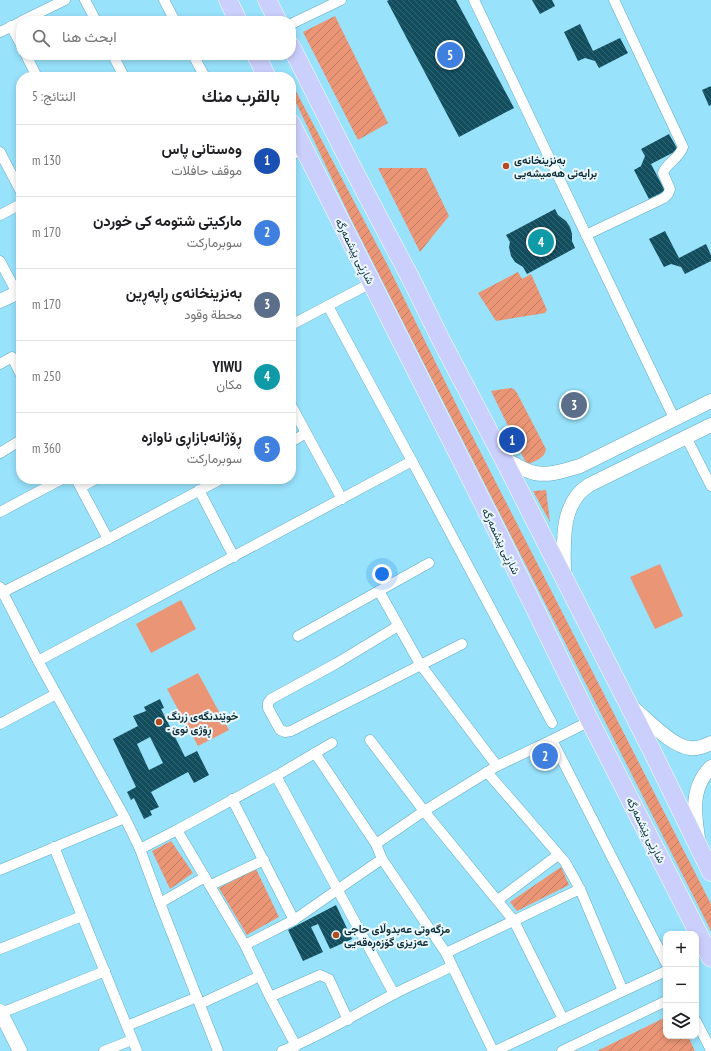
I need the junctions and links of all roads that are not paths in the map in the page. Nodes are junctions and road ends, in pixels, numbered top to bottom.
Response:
1 (64, 0) edge
2 (85, 0) edge
3 (164, 0) edge
4 (228, 0) edge
5 (267, 0) edge
6 (341, 0) edge
7 (474, 0) edge
8 (614, 0) edge
9 (32, 16) edge
10 (93, 16) edge
11 (172, 16) edge
12 (236, 16) edge
13 (275, 16) edge
14 (296, 22) edge
15 (16, 24) edge
16 (12, 26) junction
17 (0, 32) edge
18 (16, 34) edge
19 (296, 56) edge
20 (28, 60) edge
21 (116, 60) edge
22 (196, 60) edge
23 (258, 60) edge
24 (34, 72) edge
25 (122, 72) edge
26 (202, 72) edge
27 (264, 72) edge
28 (297, 150) edge
29 (0, 152) edge
30 (16, 182) edge
31 (16, 207) edge
32 (0, 215) edge
33 (586, 235) junction
34 (0, 261) edge
35 (371, 283) junction
36 (16, 287) edge
37 (16, 293) edge
38 (0, 301) edge
39 (328, 306) junction
40 (296, 322) edge
41 (0, 364) edge
42 (16, 364) edge
43 (711, 401) edge
44 (296, 415) edge
45 (674, 418) junction
46 (711, 425) edge
47 (306, 433) junction
48 (686, 437) junction
49 (296, 439) edge
50 (16, 443) edge
51 (0, 453) edge
52 (503, 458) junction
53 (412, 462) junction
54 (53, 484) edge
55 (80, 484) edge
56 (211, 484) edge
57 (711, 486) edge
58 (200, 490) junction
59 (342, 499) junction
60 (0, 512) edge
61 (108, 539) junction
62 (234, 557) junction
63 (429, 563) dead end
64 (564, 578) junction
65 (1, 589) edge
66 (379, 591) junction
67 (398, 626) junction
68 (298, 636) dead end
69 (462, 644) dead end
70 (38, 661) junction
71 (420, 664) junction
72 (56, 694) junction
73 (627, 702) junction
74 (590, 721) junction
75 (552, 723) dead end
76 (0, 724) edge
77 (370, 740) dead end
78 (552, 740) junction
79 (332, 743) dead end
80 (711, 743) edge
81 (315, 753) junction
82 (497, 766) junction
83 (711, 767) edge
84 (487, 772) junction
85 (276, 776) junction
86 (232, 799) junction
87 (424, 811) junction
88 (125, 818) junction
89 (177, 830) junction
90 (376, 844) junction
91 (54, 847) junction
92 (699, 848) junction
93 (140, 849) junction
94 (558, 855) junction
95 (382, 859) junction
96 (264, 860) junction
97 (0, 870) edge
98 (711, 872) edge
99 (208, 881) junction
100 (580, 889) junction
101 (337, 890) junction
102 (498, 900) junction
103 (160, 904) junction
104 (82, 916) junction
105 (294, 920) junction
106 (514, 921) junction
107 (245, 945) junction
108 (0, 950) edge
109 (446, 953) junction
110 (663, 957) edge
111 (711, 958) edge
112 (452, 966) junction
113 (105, 971) junction
114 (663, 971) edge
115 (260, 976) junction
116 (623, 991) junction
117 (394, 994) junction
118 (270, 997) junction
119 (198, 1000) junction
120 (663, 1002) edge
121 (1, 1012) edge
122 (563, 1019) junction
123 (348, 1020) junction
124 (126, 1026) junction
125 (699, 1027) edge
126 (4, 1029) edge
127 (132, 1040) junction
128 (296, 1046) junction
129 (711, 1050) edge
130 (20, 1051) edge
131 (104, 1051) edge
132 (137, 1051) edge
133 (218, 1051) edge
134 (282, 1051) edge
135 (494, 1051) edge
136 (562, 1051) edge

1 - 9 street
2 - 10 street
3 - 11 street
4 - 12 highway
5 - 13 highway
6 - 14 street
7 - 33 street
8 - 33 street
15 - 16 street
16 - 17 street
16 - 18 street
19 - 52 highway
20 - 24 street
21 - 25 street
22 - 26 street
23 - 27 highway
28 - 35 highway, شاڕێی پێشمەرگە
29 - 30 street
31 - 32 street
33 - 45 street
34 - 36 street
35 - 39 street
35 - 74 highway, شاڕێی پێشمەرگە
37 - 38 street
39 - 40 street
39 - 53 street
41 - 42 street
43 - 45 street
44 - 47 street
45 - 52 street
46 - 48 street
47 - 49 street
47 - 59 street
48 - 57 street
48 - 64 street
50 - 51 street
52 - 64 highway
53 - 59 street
53 - 75 street
54 - 60 street
55 - 61 street
56 - 58 street
58 - 61 street
58 - 62 street
59 - 62 street
61 - 65 street
62 - 70 street
63 - 66 street
64 - 73 highway
65 - 70 street
66 - 67 street
66 - 68 street
67 - 71 street
67 - 71 street
69 - 71 street
70 - 72 street
71 - 82 street
72 - 76 street
72 - 88 street
73 - 80 street
73 - 92 highway
74 - 78 street
74 - 111 highway, شاڕێی پێشمەرگە
77 - 87 street
78 - 82 street
78 - 110 street
79 - 81 street
81 - 85 street
81 - 90 street
82 - 84 street
83 - 92 street
84 - 87 street
84 - 94 street
85 - 86 street
85 - 101 street
86 - 89 street
86 - 96 street
87 - 90 street
87 - 102 street
88 - 91 street
88 - 93 street
89 - 93 street
89 - 99 street
90 - 95 street
91 - 97 street
91 - 104 street
92 - 98 highway
93 - 103 street
94 - 100 street
94 - 102 street
95 - 101 street
95 - 109 street
96 - 99 street
96 - 105 street
99 - 103 street
99 - 107 street
100 - 106 street
100 - 116 street
101 - 105 street
101 - 117 street
102 - 106 street
103 - 119 street
104 - 108 street
104 - 113 street
105 - 107 street
106 - 109 street
106 - 122 street
107 - 115 street
109 - 112 street
112 - 117 street
112 - 135 street
113 - 121 street
113 - 124 street
114 - 116 street
115 - 118 street
115 - 119 street
116 - 122 street
117 - 123 street
118 - 123 street
118 - 128 street
119 - 124 street
119 - 133 street
120 - 136 street
121 - 126 street
122 - 135 street
123 - 128 street
124 - 127 street
125 - 129 street
126 - 130 street
127 - 131 street
127 - 132 street
128 - 134 street

